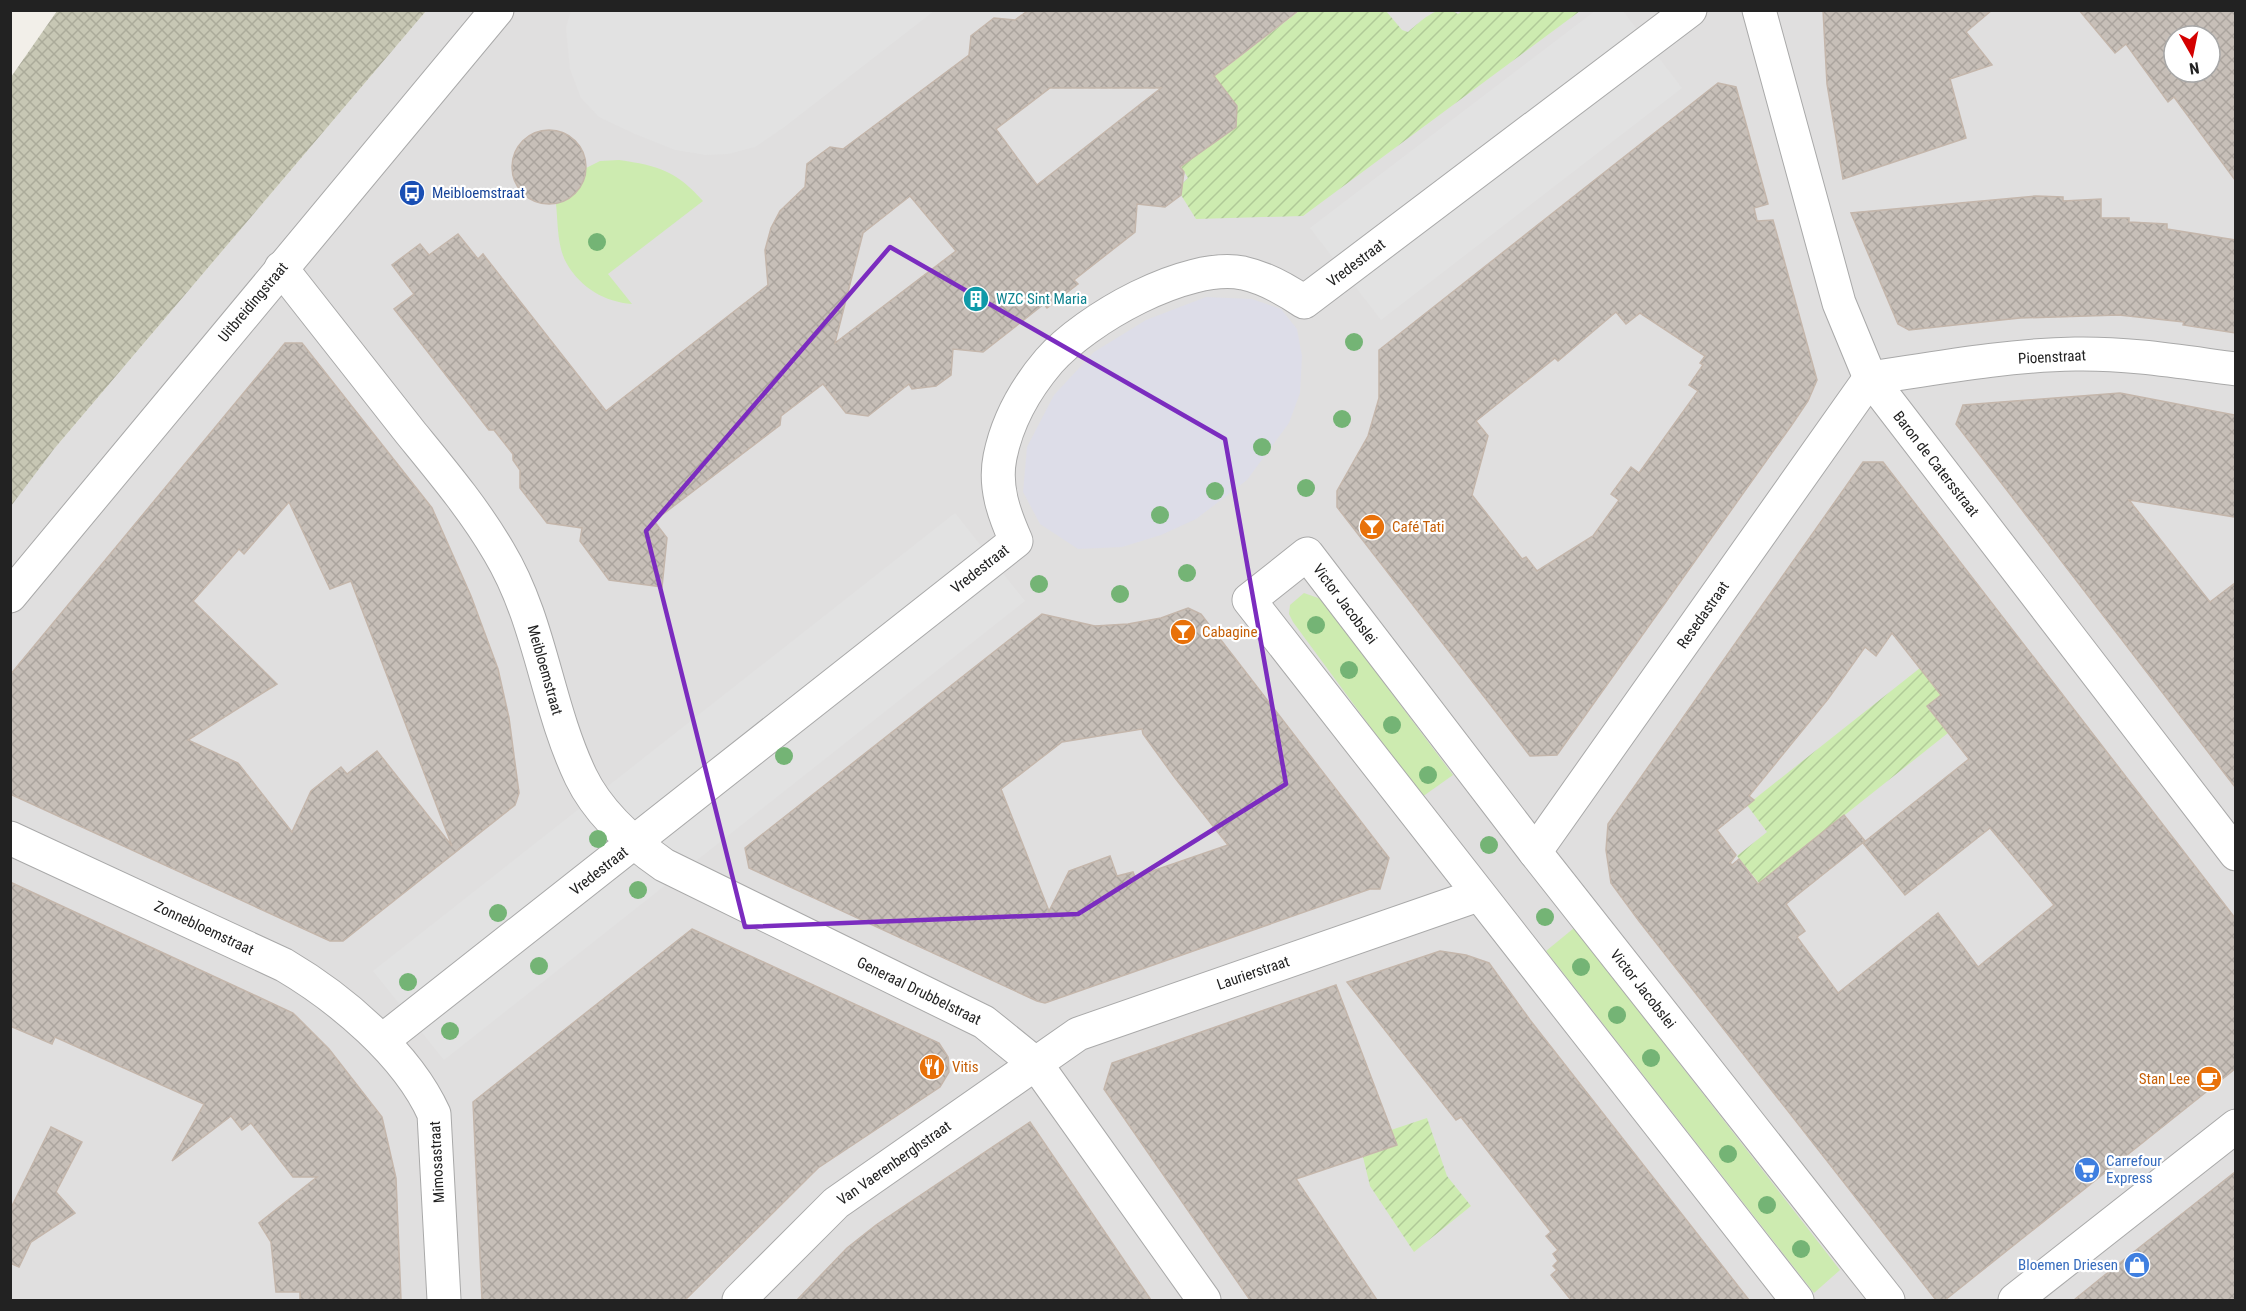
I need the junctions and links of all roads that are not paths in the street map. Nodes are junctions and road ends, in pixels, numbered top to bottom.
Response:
1 (497, 10) edge
2 (1690, 10) edge
3 (1759, 10) edge
4 (280, 268) junction
5 (2235, 369) edge
6 (1870, 378) junction
7 (10, 596) edge
8 (10, 838) edge
9 (633, 844) junction
10 (1535, 852) junction
11 (2235, 854) edge
12 (1478, 895) junction
13 (383, 1040) junction
14 (1036, 1064) junction
15 (2235, 1126) edge
16 (444, 1300) edge
17 (738, 1300) edge
18 (1204, 1300) edge
19 (1797, 1300) edge
20 (1888, 1300) edge
21 (2015, 1300) edge

1 - 4 street, Uitbreidingstraat
2 - 9 street, Vredestraat
3 - 6 street, Baron de Catersstraat
4 - 7 street, Uitbreidingstraat
4 - 9 street, Meibloemstraat
5 - 6 street, Pioenstraat
6 - 10 street, Resedastraat
6 - 11 street, Baron de Catersstraat
8 - 13 street, Zonnebloemstraat
9 - 13 street, Vredestraat
9 - 14 street, Generaal Drubbelstraat
10 - 12 street, Victor Jacobslei
10 - 20 street, Victor Jacobslei
12 - 14 street, Laurierstraat
12 - 19 street, Victor Jacobslei
13 - 16 street, Mimosastraat
14 - 17 street, Van Vaerenberghstraat
14 - 18 street, Generaal Drubbelstraat
15 - 21 street

